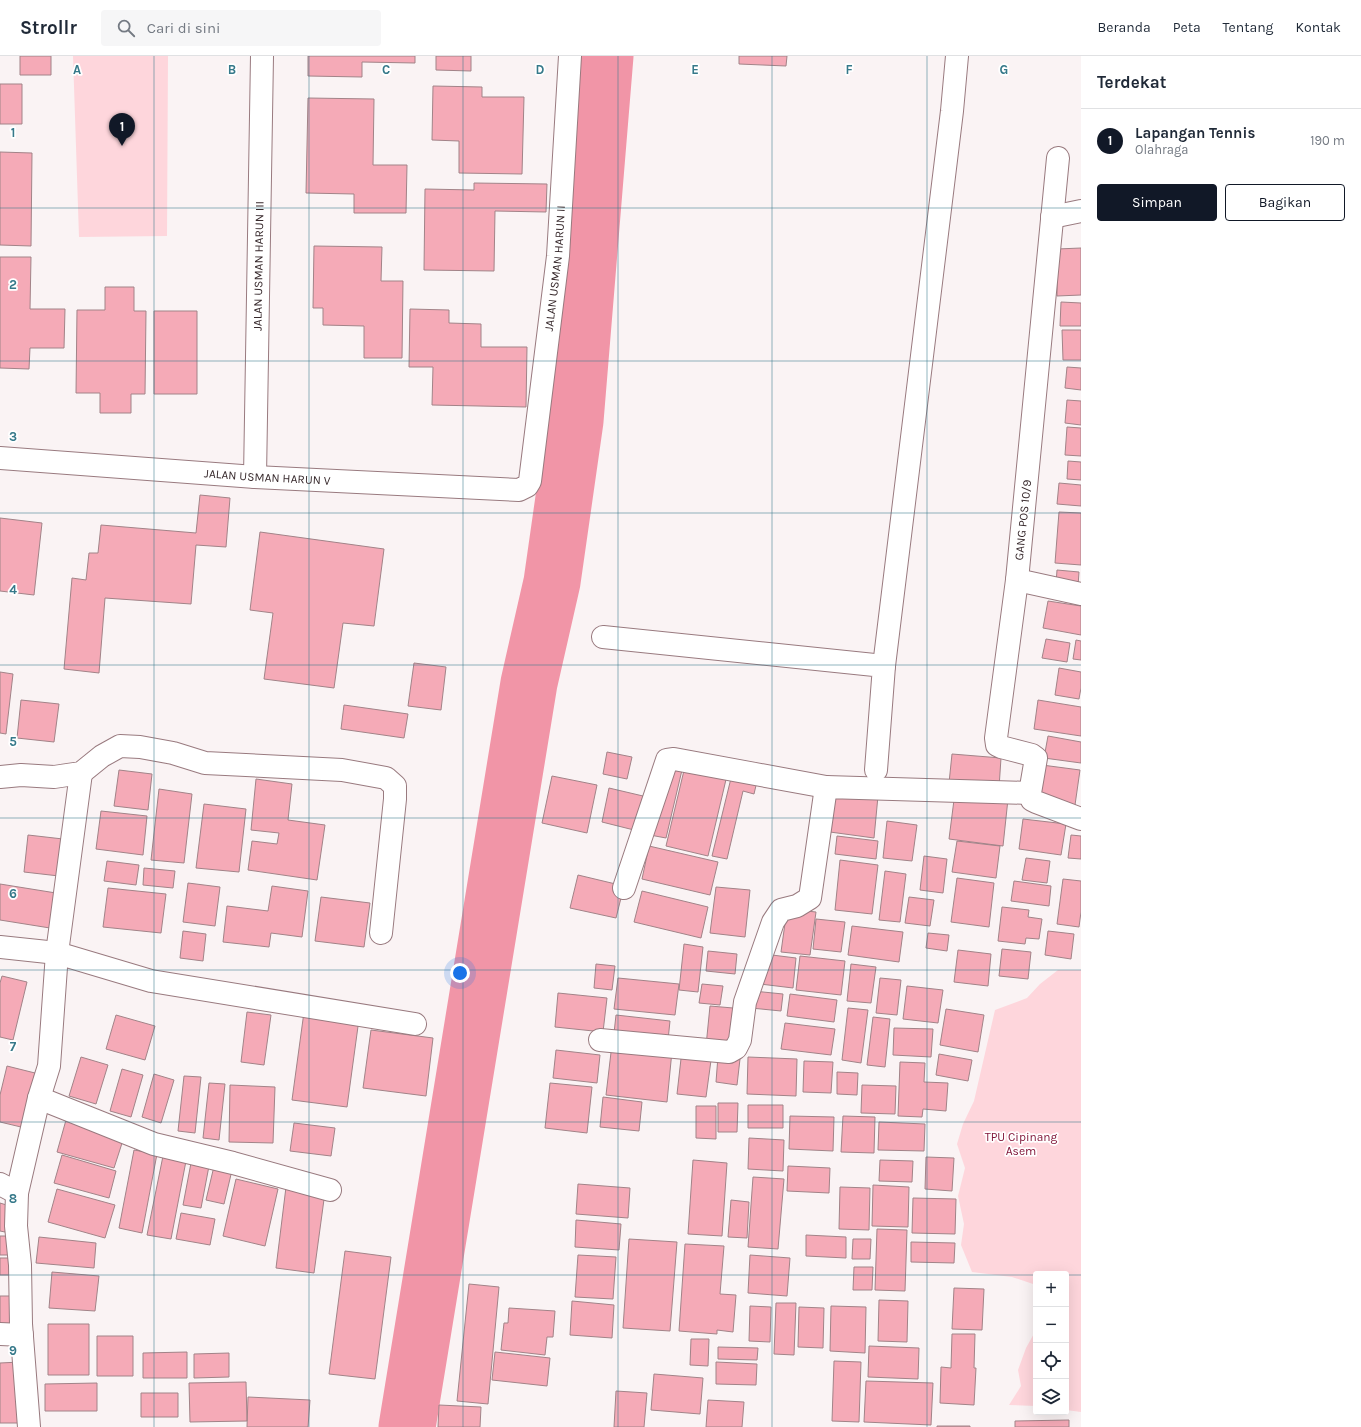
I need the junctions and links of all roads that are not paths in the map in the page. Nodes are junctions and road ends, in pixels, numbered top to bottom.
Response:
1 (262, 56) edge
2 (570, 56) edge
3 (957, 56) edge
4 (1058, 158) dead end
5 (1081, 211) edge
6 (1052, 217) junction
7 (0, 458) edge
8 (255, 477) junction
9 (530, 481) joint
10 (1017, 580) junction
11 (1081, 594) edge
12 (603, 637) dead end
13 (884, 666) junction
14 (876, 770) dead end
15 (81, 773) junction
16 (0, 777) edge
17 (826, 787) junction
18 (1030, 793) junction
19 (1081, 819) edge
20 (624, 888) dead end
21 (381, 933) dead end
22 (0, 947) edge
23 (58, 953) junction
24 (415, 1024) dead end
25 (600, 1040) dead end
26 (39, 1098) junction
27 (8, 1189) edge
28 (330, 1190) dead end
29 (0, 1334) edge
30 (22, 1335) junction
31 (29, 1427) edge

1 - 8 street, JALAN USMAN HARUN III
2 - 9 street, JALAN USMAN HARUN II
3 - 13 street
4 - 6 street, GANG POS 10/9
5 - 6 street
6 - 10 street, GANG POS 10/9
7 - 8 street, JALAN USMAN HARUN V
8 - 9 street, JALAN USMAN HARUN V
10 - 11 street
10 - 18 street, GANG POS 10/9
12 - 13 street
13 - 14 street
15 - 16 street
15 - 21 street
15 - 23 street
17 - 18 street
17 - 20 street
17 - 25 street
18 - 19 street
22 - 23 street
23 - 24 street
23 - 26 street
26 - 27 street
26 - 28 street
27 - 30 street
29 - 30 street
30 - 31 street

